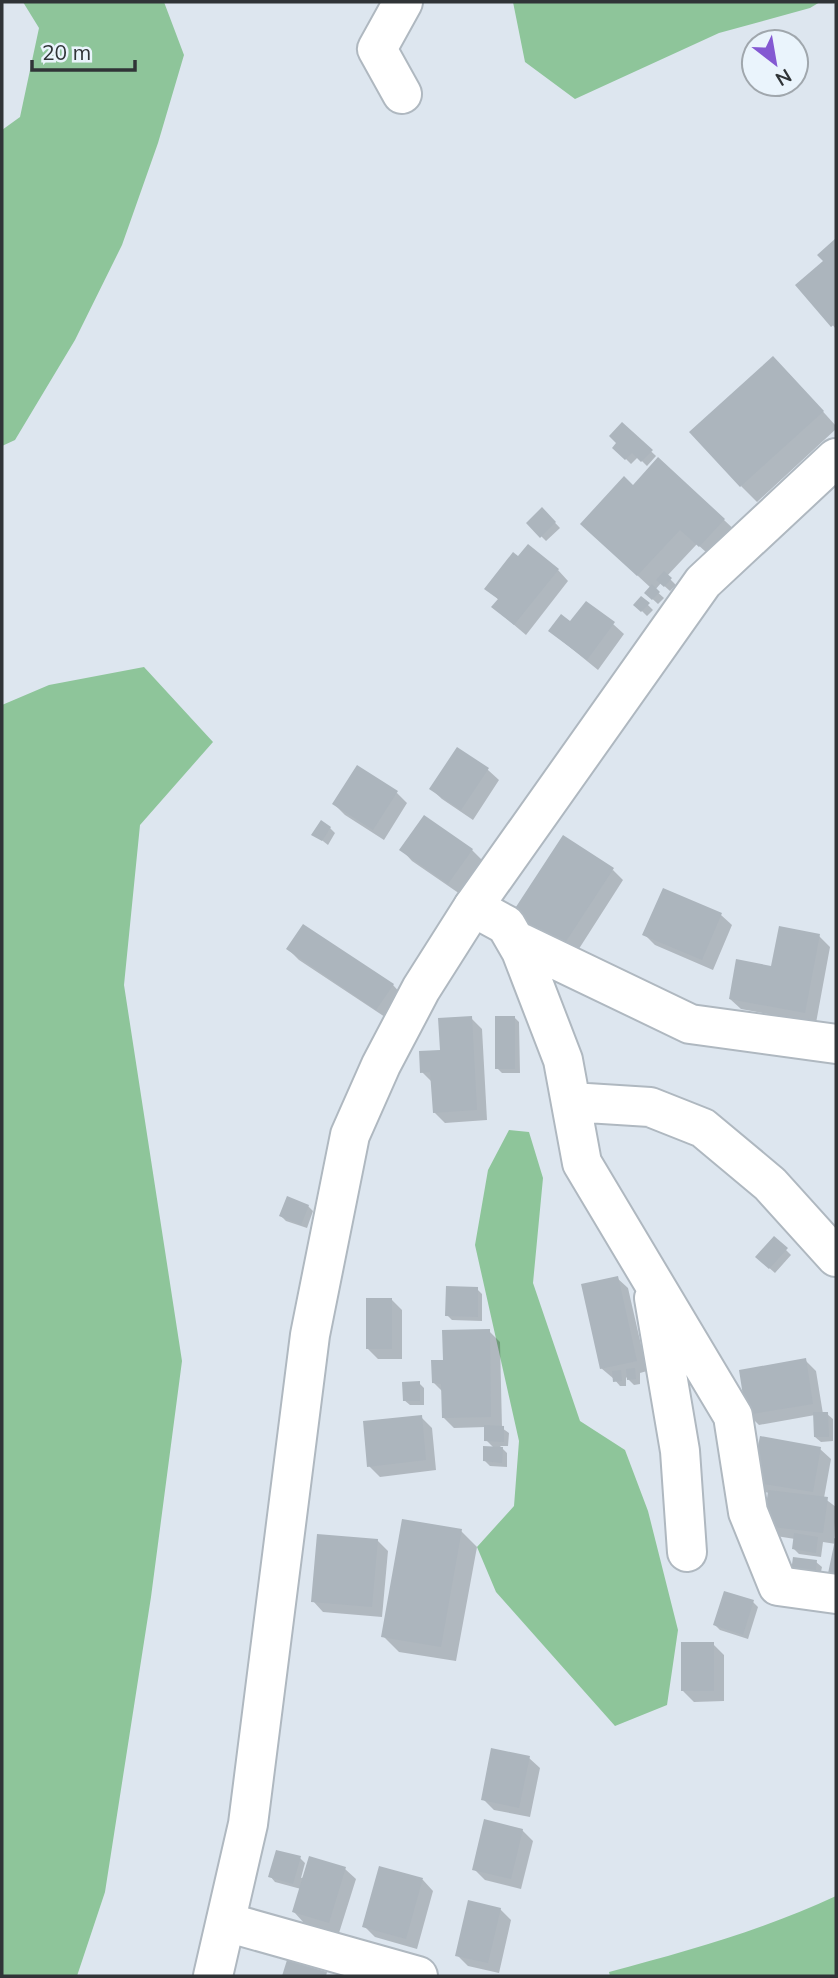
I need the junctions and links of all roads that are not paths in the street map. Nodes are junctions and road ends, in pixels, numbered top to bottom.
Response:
1 (403, 2) edge
2 (402, 94) dead end
3 (836, 458) edge
4 (473, 907) junction
5 (515, 940) junction
6 (836, 1044) edge
7 (571, 1102) junction
8 (836, 1256) edge
9 (650, 1278) junction
10 (687, 1552) dead end
11 (836, 1594) edge
12 (226, 1922) junction
13 (213, 1976) edge
14 (418, 1976) edge

1 - 2 street
3 - 4 street
4 - 5 street
4 - 12 street
5 - 6 street
5 - 7 street
7 - 8 street
7 - 9 street
9 - 10 street
9 - 11 street
12 - 13 street
12 - 14 street

